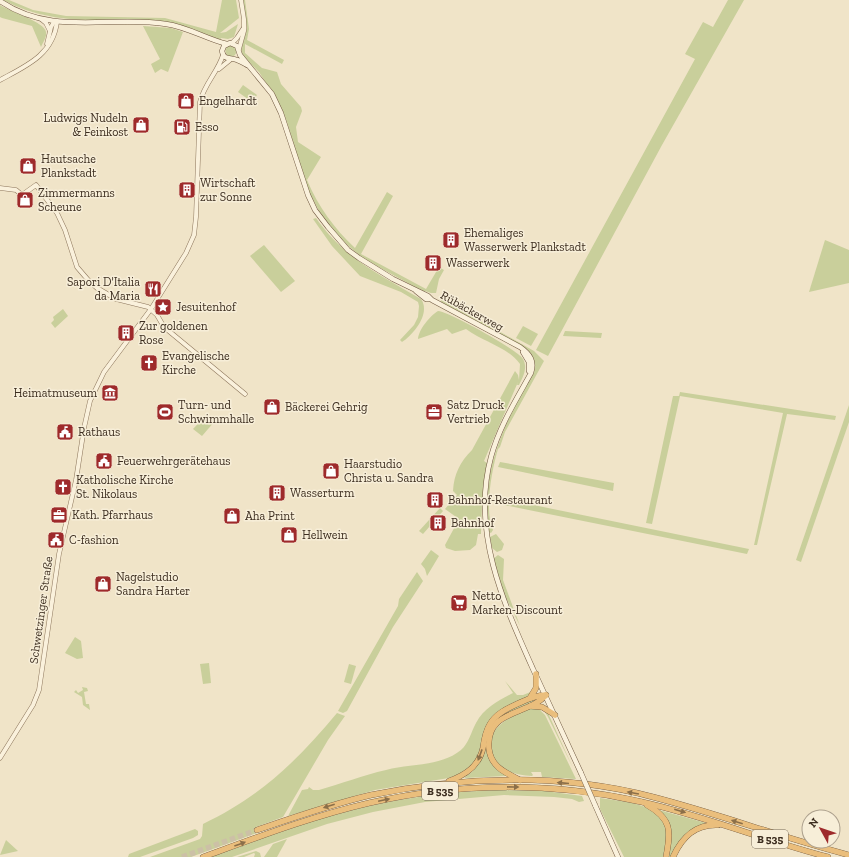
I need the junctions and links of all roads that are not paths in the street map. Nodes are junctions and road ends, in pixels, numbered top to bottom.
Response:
1 (241, 0) edge
2 (0, 1) edge
3 (41, 19) junction
4 (56, 22) junction
5 (244, 26) junction
6 (50, 31) junction
7 (207, 37) junction
8 (230, 43) junction
9 (239, 50) junction
10 (223, 52) junction
11 (41, 55) junction
12 (232, 59) junction
13 (249, 66) junction
14 (216, 72) junction
15 (0, 80) edge
16 (0, 188) edge
17 (414, 290) junction
18 (430, 299) junction
19 (151, 309) junction
20 (245, 394) dead end
21 (536, 674) junction
22 (546, 695) junction
23 (530, 698) junction
24 (528, 706) junction
25 (555, 715) junction
26 (0, 758) edge
27 (523, 781) junction
28 (437, 784) junction
29 (642, 802) junction
30 (728, 826) junction
31 (258, 830) tunnel mouth
32 (849, 855) edge
33 (203, 857) edge
34 (618, 857) edge
35 (666, 857) edge
36 (673, 857) edge
37 (828, 857) edge

1 - 5 street
2 - 3 main road
3 - 4 main road
3 - 6 street
4 - 6 street
4 - 7 main road
4 - 11 street
5 - 8 street
5 - 9 street
6 - 11 street
7 - 8 main road
7 - 10 main road
8 - 9 main road
8 - 10 main road
9 - 12 main road
9 - 13 main road
10 - 12 main road
10 - 14 street
11 - 15 street
12 - 13 main road
12 - 14 street
13 - 17 main road
14 - 19 street, Schwetzinger Straße
16 - 19 street
17 - 18 main road, Rübäckerweg
17 - 18 main road, Rübäckerweg
18 - 21 main road, Rübäckerweg
19 - 20 street
19 - 26 street, Schwetzinger Straße
21 - 22 main road
21 - 23 highway
22 - 23 highway, B 535
22 - 24 highway, B 535
22 - 25 main road
23 -> 28 highway, B 535
24 - 25 highway
24 - 27 highway, B 535
25 - 34 main road, bridge
27 - 28 highway, B 535
32 -> 27 highway, B 535
28 -> 31 highway, B 535
29 -> 30 highway, B 535
33 -> 29 highway, B 535
29 - 35 highway, B 535
30 - 36 highway, B 535
30 - 37 highway, B 535

